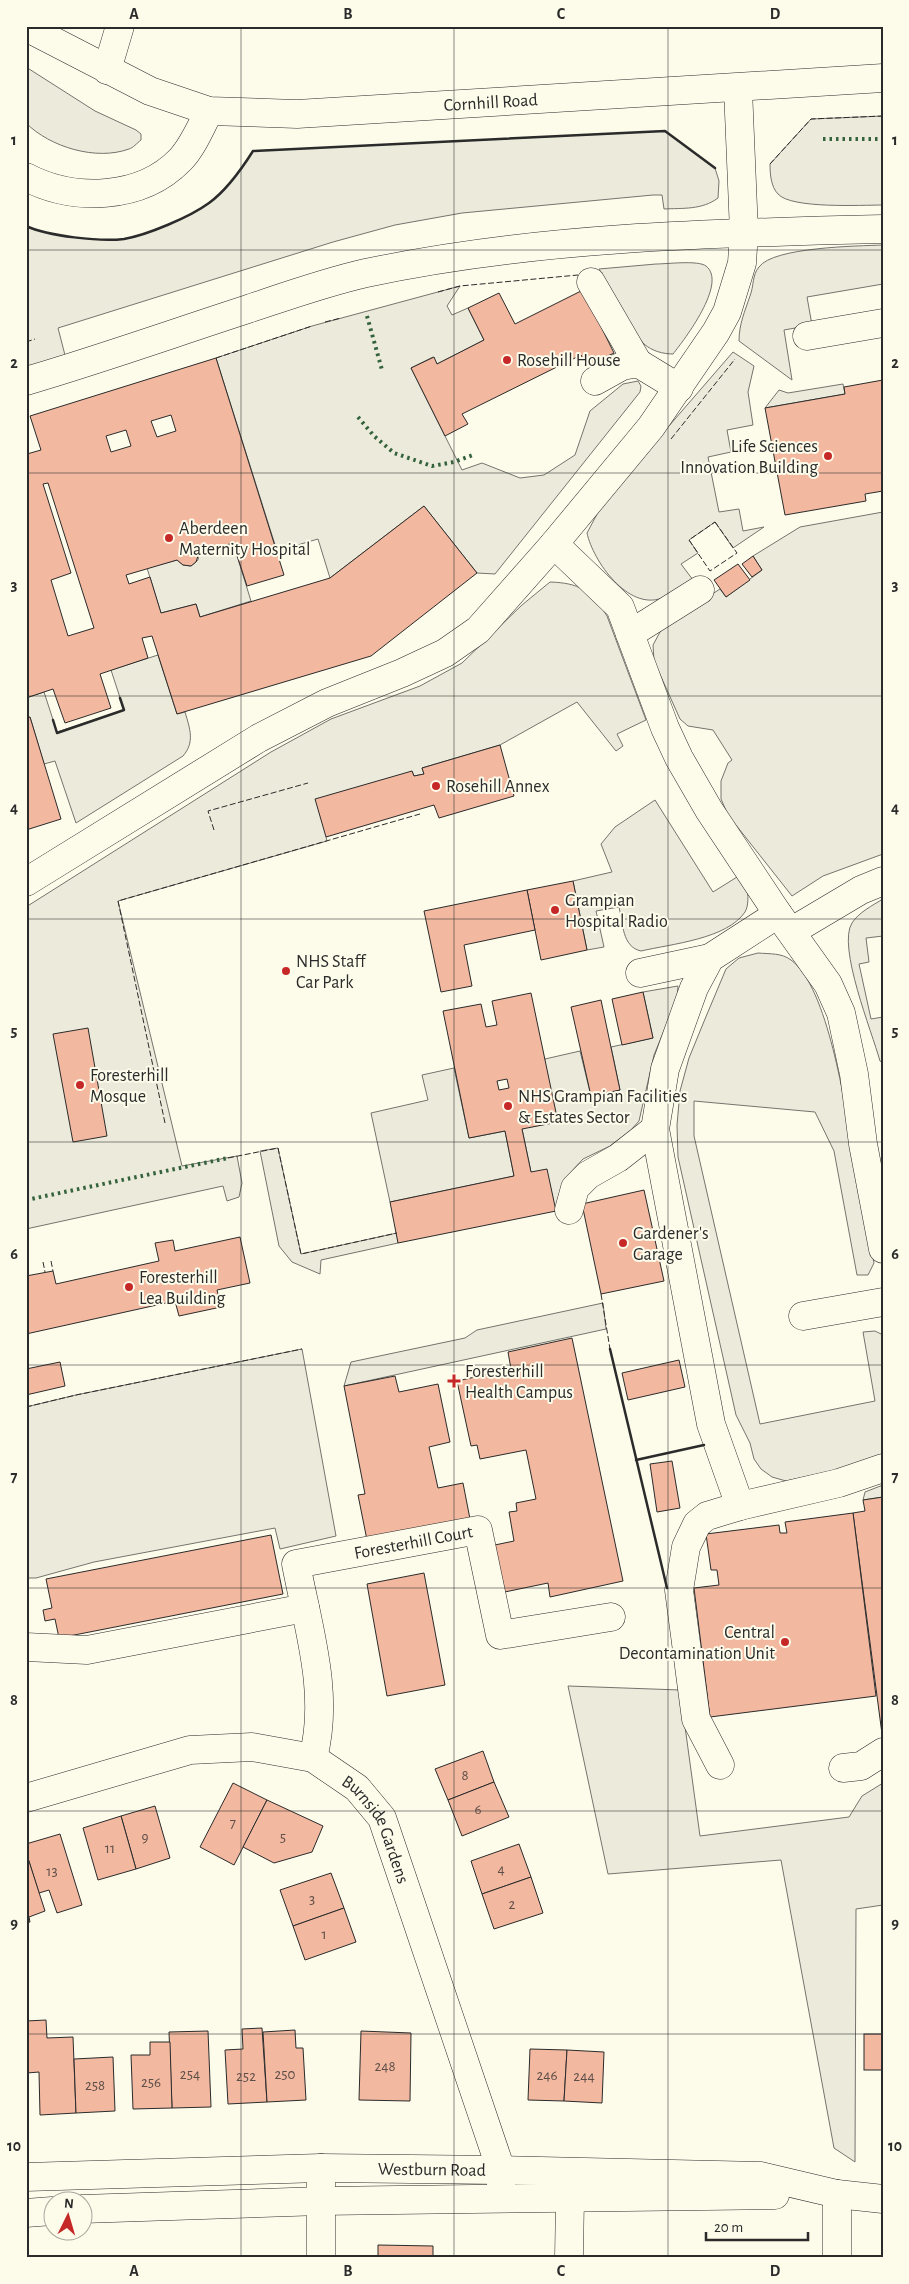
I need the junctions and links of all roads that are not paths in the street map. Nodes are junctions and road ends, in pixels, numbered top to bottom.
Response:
1 (120, 26) edge
2 (26, 27) edge
3 (107, 70) junction
4 (883, 78) edge
5 (738, 89) junction
6 (209, 111) junction
7 (26, 177) edge
8 (883, 229) edge
9 (744, 232) junction
10 (591, 282) dead end
11 (883, 323) edge
12 (807, 336) dead end
13 (638, 363) junction
14 (26, 381) edge
15 (595, 381) dead end
16 (678, 388) junction
17 (554, 544) junction
18 (700, 590) dead end
19 (630, 634) junction
20 (883, 881) edge
21 (26, 882) edge
22 (785, 923) junction
23 (710, 958) junction
24 (640, 973) dead end
25 (655, 1129) junction
26 (569, 1210) dead end
27 (883, 1248) edge
28 (883, 1302) edge
29 (803, 1316) dead end
30 (883, 1468) edge
31 (740, 1506) junction
32 (305, 1608) junction
33 (611, 1618) dead end
34 (26, 1647) edge
35 (883, 1752) edge
36 (313, 1758) junction
37 (720, 1765) dead end
38 (843, 1768) dead end
39 (26, 1798) edge
40 (321, 2168) junction
41 (501, 2170) junction
42 (26, 2177) edge
43 (837, 2194) junction
44 (570, 2197) junction
45 (502, 2198) junction
46 (883, 2199) edge
47 (321, 2201) junction
48 (92, 2209) edge
49 (42, 2212) edge
50 (26, 2213) edge
51 (321, 2258) edge
52 (569, 2258) edge
53 (837, 2258) edge

1 - 3 street
2 - 3 street, Cornhill Road
3 - 6 street, Cornhill Road
4 - 5 street, Cornhill Road
5 - 6 street, Cornhill Road
5 - 9 street
6 - 7 street
8 - 9 street
9 - 14 street
9 - 16 street
10 - 13 street
11 - 12 street
13 - 15 street
13 - 16 street
16 - 17 street
17 - 19 street
17 - 21 street
18 - 19 street
19 - 22 street
20 - 22 street
22 - 23 street
22 - 27 street
23 - 24 street
23 - 25 street
25 - 26 street
25 - 31 street
28 - 29 street
30 - 31 street
31 - 37 street
32 - 33 street, Foresterhill Court
32 - 34 street
32 - 36 street, Foresterhill Court
35 - 38 street
36 - 39 street, Burnside Gardens
36 - 41 street, Burnside Gardens
40 - 41 street, Westburn Road
40 - 42 street, Westburn Road
40 - 47 street
41 - 43 street, Westburn Road
41 - 45 street, Burnside Gardens
43 - 44 street, Westburn Road
43 - 46 street, Westburn Road
43 - 53 street
44 - 45 street, Westburn Road
44 - 52 street
45 - 47 street, Westburn Road
47 - 48 street, Westburn Road
47 - 51 street
49 - 50 street

